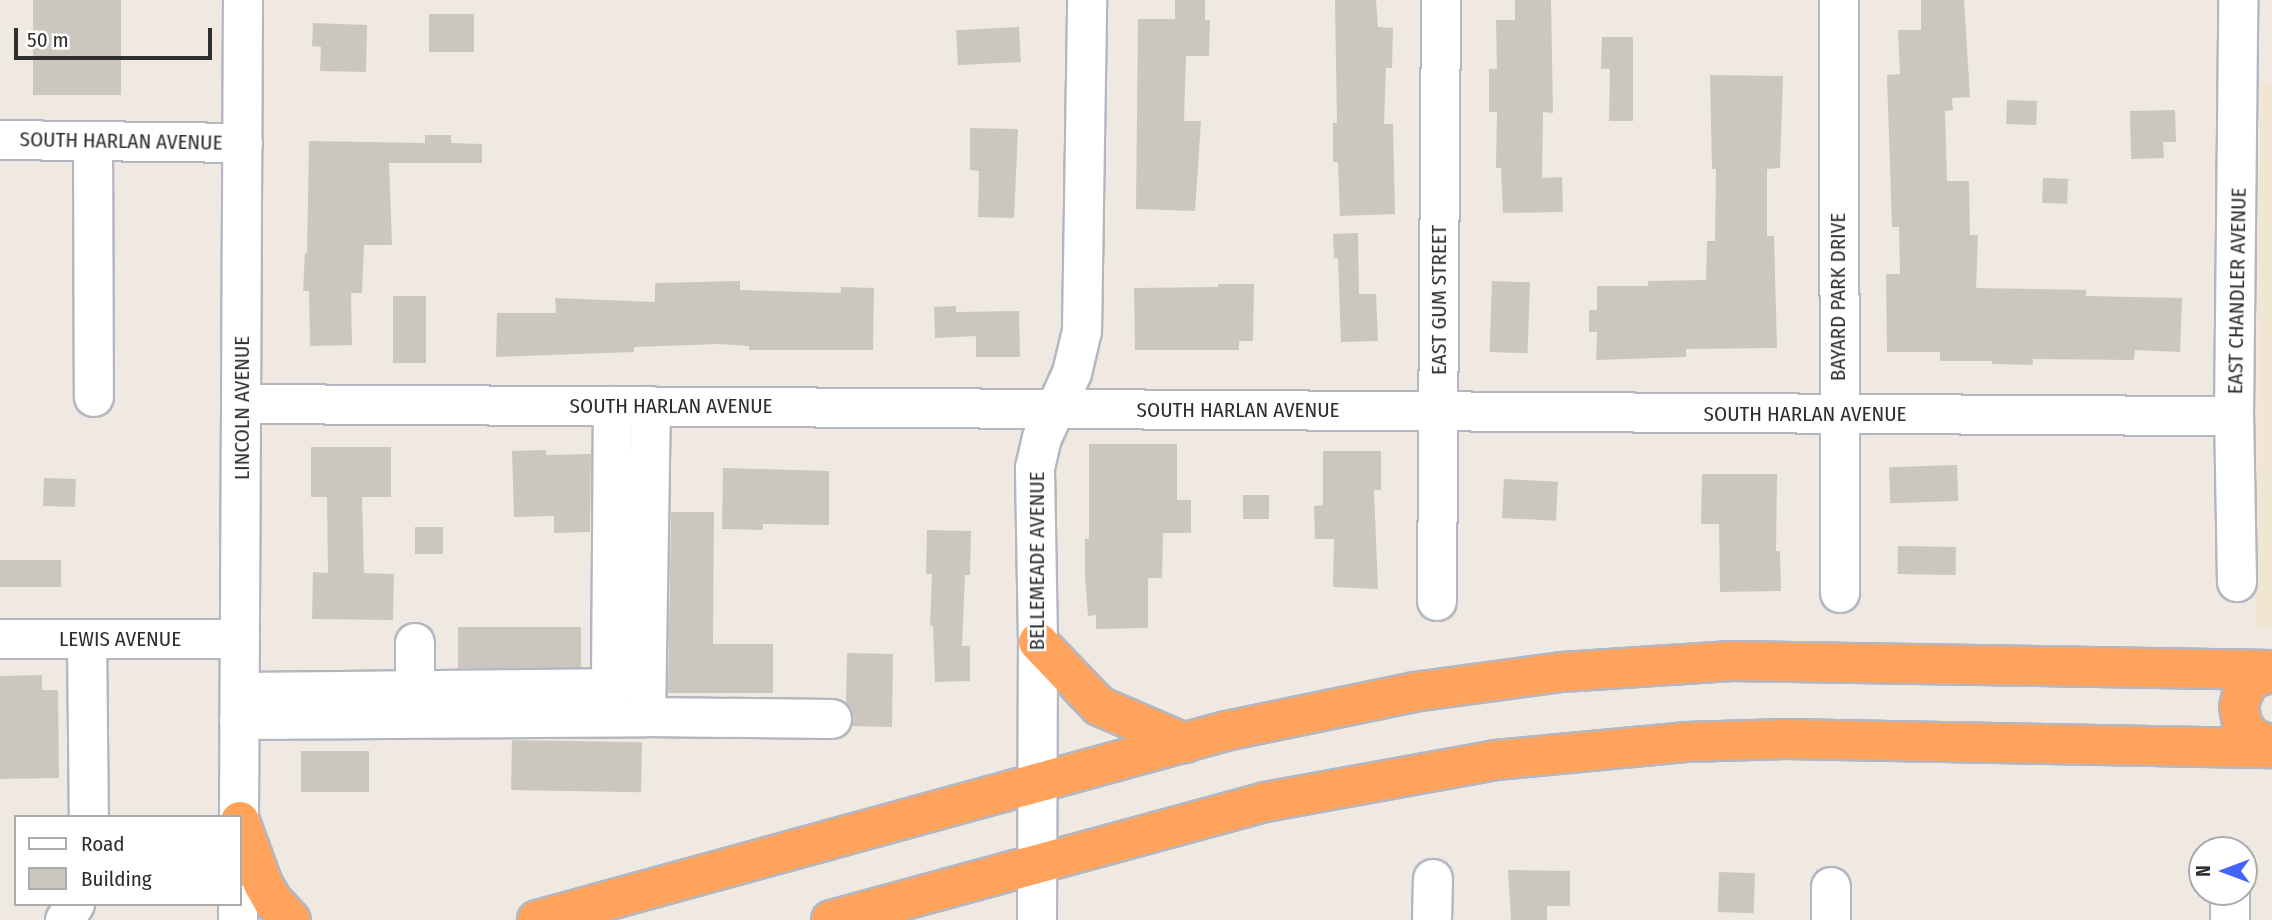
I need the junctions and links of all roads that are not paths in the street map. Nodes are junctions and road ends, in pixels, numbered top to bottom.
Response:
1 (243, 0) edge
2 (1087, 0) edge
3 (1441, 0) edge
4 (1839, 0) edge
5 (2238, 0) edge
6 (0, 140) edge
7 (93, 141) junction
8 (243, 143) junction
9 (94, 397) dead end
10 (242, 404) junction
11 (613, 406) junction
12 (650, 406) junction
13 (1055, 408) junction
14 (1439, 411) junction
15 (1838, 415) junction
16 (2234, 416) junction
17 (2237, 582) dead end
18 (1840, 593) dead end
19 (1437, 601) dead end
20 (0, 639) edge
21 (88, 639) junction
22 (240, 639) junction
23 (1038, 642) junction
24 (415, 643) dead end
25 (2272, 671) edge
26 (415, 691) junction
27 (240, 706) junction
28 (646, 717) junction
29 (832, 719) dead end
30 (1185, 743) junction
31 (2272, 747) edge
32 (1037, 784) junction
33 (89, 815) edge
34 (239, 815) edge
35 (242, 827) edge
36 (1037, 864) junction
37 (1433, 879) dead end
38 (843, 917) edge
39 (291, 920) edge
40 (537, 920) edge
41 (903, 920) edge
42 (1037, 920) edge
43 (1432, 920) edge

1 - 8 street, LINCOLN AVENUE
2 - 13 street, BELLEMEADE AVENUE
3 - 14 street, EAST GUM STREET
4 - 15 street, BAYARD PARK DRIVE
5 - 16 street, EAST CHANDLER AVENUE
6 - 7 street, SOUTH HARLAN AVENUE
7 - 8 street, SOUTH HARLAN AVENUE
7 - 9 street
8 - 10 street, LINCOLN AVENUE
10 - 11 street, SOUTH HARLAN AVENUE
10 - 22 street, LINCOLN AVENUE
11 - 12 street, SOUTH HARLAN AVENUE
11 - 26 street
12 - 13 street, SOUTH HARLAN AVENUE
12 - 28 street
13 - 14 street, SOUTH HARLAN AVENUE
13 - 23 street, BELLEMEADE AVENUE
14 - 15 street, SOUTH HARLAN AVENUE
14 - 19 street, EAST GUM STREET
15 - 16 street, SOUTH HARLAN AVENUE
15 - 18 street, BAYARD PARK DRIVE
16 - 17 street, EAST CHANDLER AVENUE
20 - 21 street, LEWIS AVENUE
21 - 22 street, LEWIS AVENUE
21 - 33 street
22 - 27 street, LINCOLN AVENUE
23 - 30 highway
23 - 32 street, BELLEMEADE AVENUE
24 - 26 street
25 - 30 highway
25 - 31 highway
26 - 27 street
27 - 28 street
27 - 34 street, LINCOLN AVENUE
28 - 29 street
30 - 32 highway
31 - 36 highway
32 - 36 street, BELLEMEADE AVENUE
32 - 40 highway
35 - 39 highway
36 - 38 highway
36 - 42 street, BELLEMEADE AVENUE
37 - 43 street
38 - 41 highway

